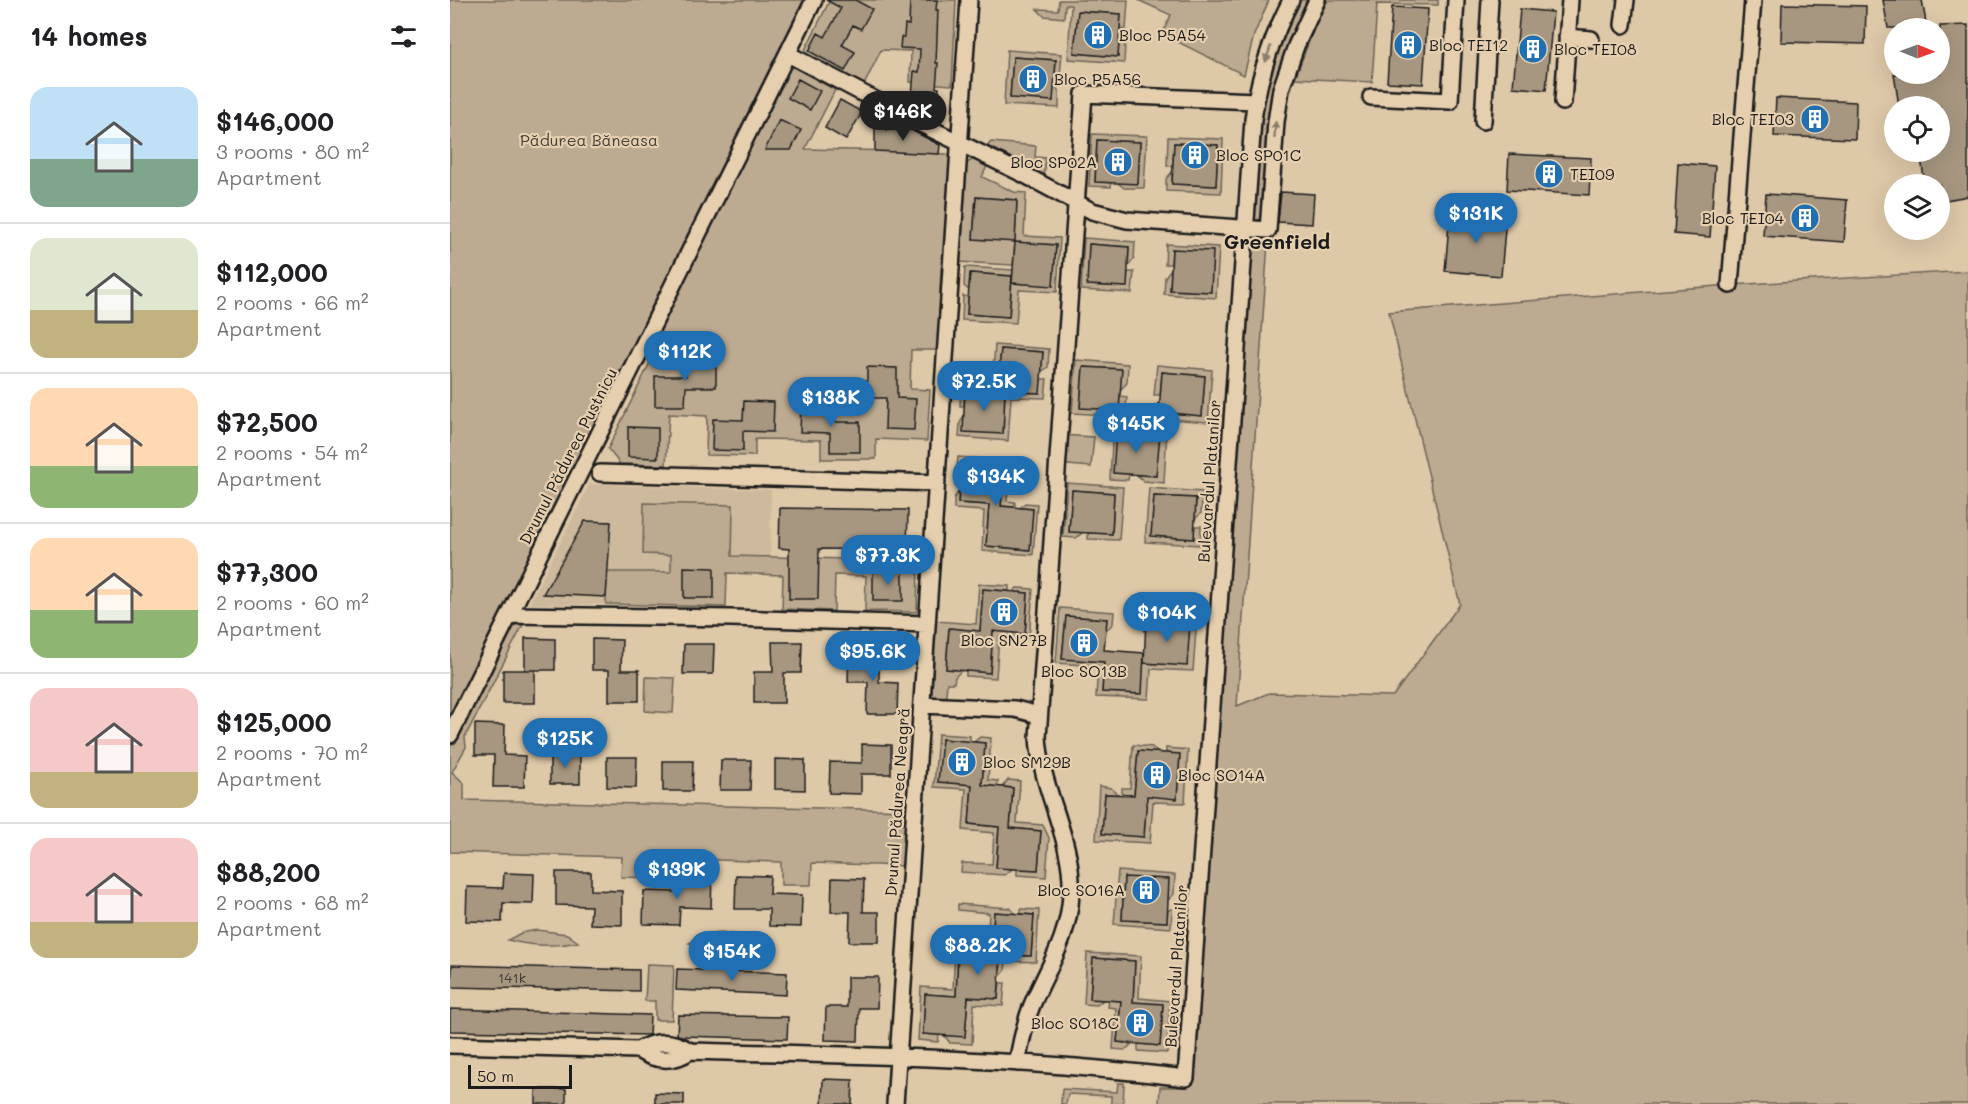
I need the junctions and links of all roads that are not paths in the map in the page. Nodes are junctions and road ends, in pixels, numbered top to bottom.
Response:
1 (814, 0) edge
2 (969, 0) edge
3 (1291, 0) edge
4 (1317, 0) edge
5 (1456, 0) edge
6 (1490, 0) edge
7 (1570, 0) edge
8 (1626, 0) edge
9 (1753, 0) edge
10 (1623, 25) dead end
11 (1568, 37) junction
12 (1591, 39) dead end
13 (788, 54) junction
14 (1371, 97) dead end
15 (1255, 102) junction
16 (1563, 102) dead end
17 (1483, 121) dead end
18 (960, 143) junction
19 (1076, 201) junction
20 (1246, 229) junction
21 (1730, 285) dead end
22 (600, 473) dead end
23 (937, 483) junction
24 (510, 615) junction
25 (927, 624) junction
26 (922, 705) junction
27 (1039, 715) junction
28 (450, 735) edge
29 (450, 1045) edge
30 (898, 1056) junction
31 (1017, 1063) junction
32 (895, 1104) edge

1 - 13 street, Drumul Pădurea Pustnicu
2 - 18 street, Drumul Pădurea Neagră
3 -> 15 street, Bulevardul Platanilor
20 -> 4 street
5 - 14 street
6 - 17 street
7 - 11 street
8 - 10 street
9 - 21 street
11 - 12 street
11 - 16 street
13 - 18 street
13 - 24 street, Drumul Pădurea Pustnicu
15 - 19 street
15 - 20 street, Bulevardul Platanilor
18 - 19 street
18 - 23 street, Drumul Pădurea Neagră
19 - 20 street
19 - 27 street
20 - 31 street, Bulevardul Platanilor
22 - 23 street
23 - 25 street, Drumul Pădurea Neagră
24 - 25 street
24 - 28 street, Drumul Pădurea Pustnicu
25 - 26 street, Drumul Pădurea Neagră
26 - 27 street
26 - 30 street, Drumul Pădurea Neagră
27 - 31 street
29 - 30 street
30 - 31 street
30 - 32 street, Drumul Pădurea Neagră

